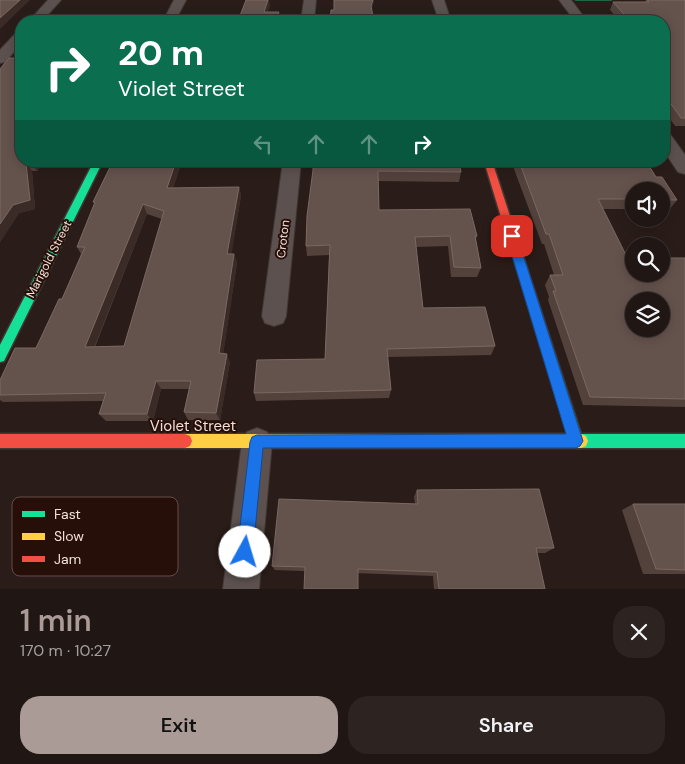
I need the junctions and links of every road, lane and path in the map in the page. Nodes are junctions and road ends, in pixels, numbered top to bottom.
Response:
1 (55, 0) edge
2 (180, 0) edge
3 (310, 0) edge
4 (438, 0) edge
5 (565, 0) edge
6 (41, 15) edge
7 (172, 15) edge
8 (309, 15) edge
9 (443, 15) edge
10 (576, 15) edge
11 (15, 43) edge
12 (0, 59) edge
13 (670, 147) edge
14 (96, 167) edge
15 (291, 167) edge
16 (490, 167) edge
17 (685, 168) edge
18 (274, 316) dead end
19 (0, 357) edge
20 (0, 441) edge
21 (576, 441) junction
22 (685, 441) edge
23 (257, 442) junction
24 (241, 589) edge

1 - 6 street
2 - 7 street
3 - 8 street
4 - 9 street
5 - 10 street
11 - 12 street
13 - 17 street
14 - 19 street, Marigold Street
15 - 18 street, Croton
16 - 21 street
20 - 23 street, Violet Street
21 - 22 street, Violet Street
21 - 23 street, Violet Street
23 - 24 street

